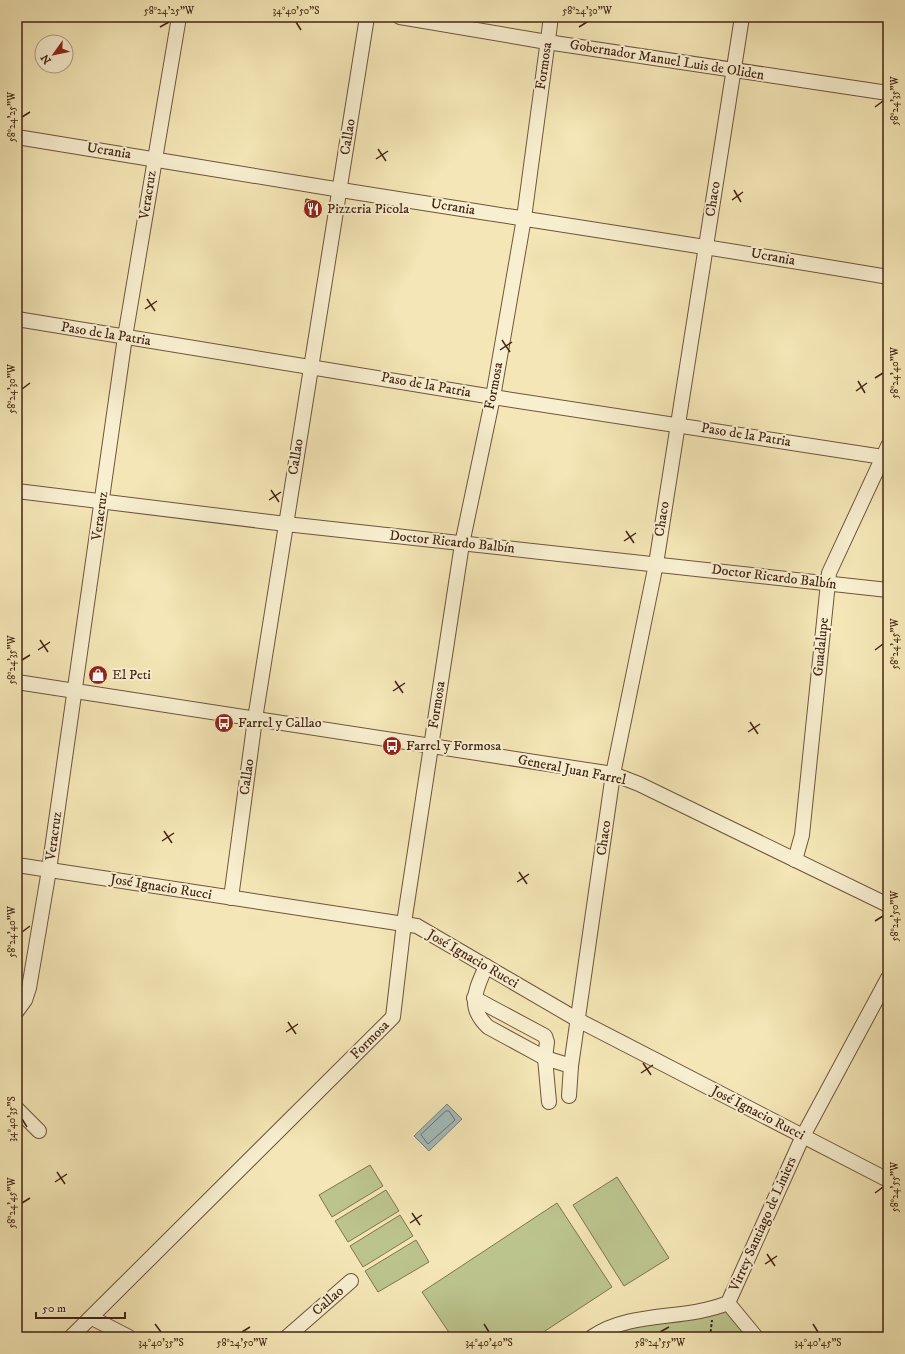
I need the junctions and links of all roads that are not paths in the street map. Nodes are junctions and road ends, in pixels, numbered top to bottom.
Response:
1 (179, 17) edge
2 (367, 17) edge
3 (400, 17) edge
4 (551, 17) edge
5 (742, 17) edge
6 (547, 42) junction
7 (734, 70) junction
8 (888, 93) edge
9 (17, 138) edge
10 (154, 158) junction
11 (340, 190) junction
12 (524, 218) junction
13 (706, 246) junction
14 (888, 277) edge
15 (17, 319) edge
16 (125, 338) junction
17 (310, 366) junction
18 (493, 397) junction
19 (677, 425) junction
20 (885, 452) edge
21 (17, 491) edge
22 (103, 502) junction
23 (286, 524) junction
24 (462, 544) junction
25 (656, 564) junction
26 (827, 584) junction
27 (888, 590) edge
28 (17, 682) edge
29 (74, 691) junction
30 (255, 719) junction
31 (430, 746) junction
32 (613, 774) junction
33 (795, 860) junction
34 (17, 865) edge
35 (49, 870) junction
36 (231, 898) junction
37 (888, 905) edge
38 (404, 923) junction
39 (486, 966) junction
40 (888, 978) edge
41 (474, 998) junction
42 (17, 1012) edge
43 (578, 1020) junction
44 (545, 1058) junction
45 (571, 1066) junction
46 (569, 1096) dead end
47 (548, 1102) dead end
48 (17, 1109) edge
49 (39, 1131) dead end
50 (803, 1136) junction
51 (888, 1180) edge
52 (351, 1281) dead end
53 (728, 1303) junction
54 (92, 1318) junction
55 (594, 1336) edge
56 (71, 1337) edge
57 (129, 1337) edge
58 (287, 1337) edge
59 (756, 1337) edge

1 - 10 street, Veracruz
2 - 11 street, Callao
3 - 6 street, Gobernador Manuel Luis de Oliden
4 - 6 street, Formosa
5 - 7 street, Chaco
6 - 7 street, Gobernador Manuel Luis de Oliden
6 - 12 street, Formosa
7 - 8 street, Gobernador Manuel Luis de Oliden
7 - 13 street, Chaco
9 - 10 street, Ucrania
10 - 11 street, Ucrania
10 - 16 street, Veracruz
11 - 12 street, Ucrania
11 - 17 street, Callao
12 - 13 street, Ucrania
12 - 18 street, Formosa
13 - 14 street, Ucrania
13 - 19 street, Chaco
15 - 16 street, Paso de la Patria
16 - 17 street, Paso de la Patria
16 - 22 street, Veracruz
17 - 18 street, Paso de la Patria
17 - 23 street, Callao
18 - 19 street, Paso de la Patria
18 - 24 street, Formosa
19 - 20 street, Paso de la Patria
19 - 25 street, Chaco
20 - 26 street, Guadalupe
21 - 22 street, Doctor Ricardo Balbín
22 - 23 street, Doctor Ricardo Balbín
22 - 29 street, Veracruz
23 - 24 street, Doctor Ricardo Balbín
23 - 30 street, Callao
24 - 25 street, Doctor Ricardo Balbín
24 - 31 street, Formosa
25 - 26 street, Doctor Ricardo Balbín
25 - 32 street, Chaco
26 - 27 street, Doctor Ricardo Balbín
26 - 33 street, Guadalupe
28 - 29 street, General Juan Farrel
29 - 30 street, General Juan Farrel
29 - 35 street, Veracruz
30 - 31 street, General Juan Farrel
30 - 36 street, Callao
31 - 32 street, General Juan Farrel
31 - 38 street, Formosa
32 - 33 street, General Juan Farrel
32 - 43 street, Chaco
33 - 37 street, General Juan Farrel
34 - 35 street, José Ignacio Rucci
35 - 36 street, José Ignacio Rucci
35 - 42 street, Veracruz
36 - 38 street, José Ignacio Rucci
38 - 39 street, José Ignacio Rucci
38 - 54 street, Formosa
39 - 41 street
39 - 43 street, José Ignacio Rucci
40 - 50 street, Virrey Santiago de Liniers
41 - 44 street
41 - 44 street
43 - 45 street, Chaco
43 - 50 street, José Ignacio Rucci
44 - 45 street
44 - 47 street
45 - 46 street, Chaco
48 - 49 street
50 - 51 street, José Ignacio Rucci
50 - 53 street, Virrey Santiago de Liniers
52 - 58 street, Callao
53 - 55 street, Virrey Santiago de Liniers
53 - 59 street
54 - 56 street, Formosa
54 - 57 street

